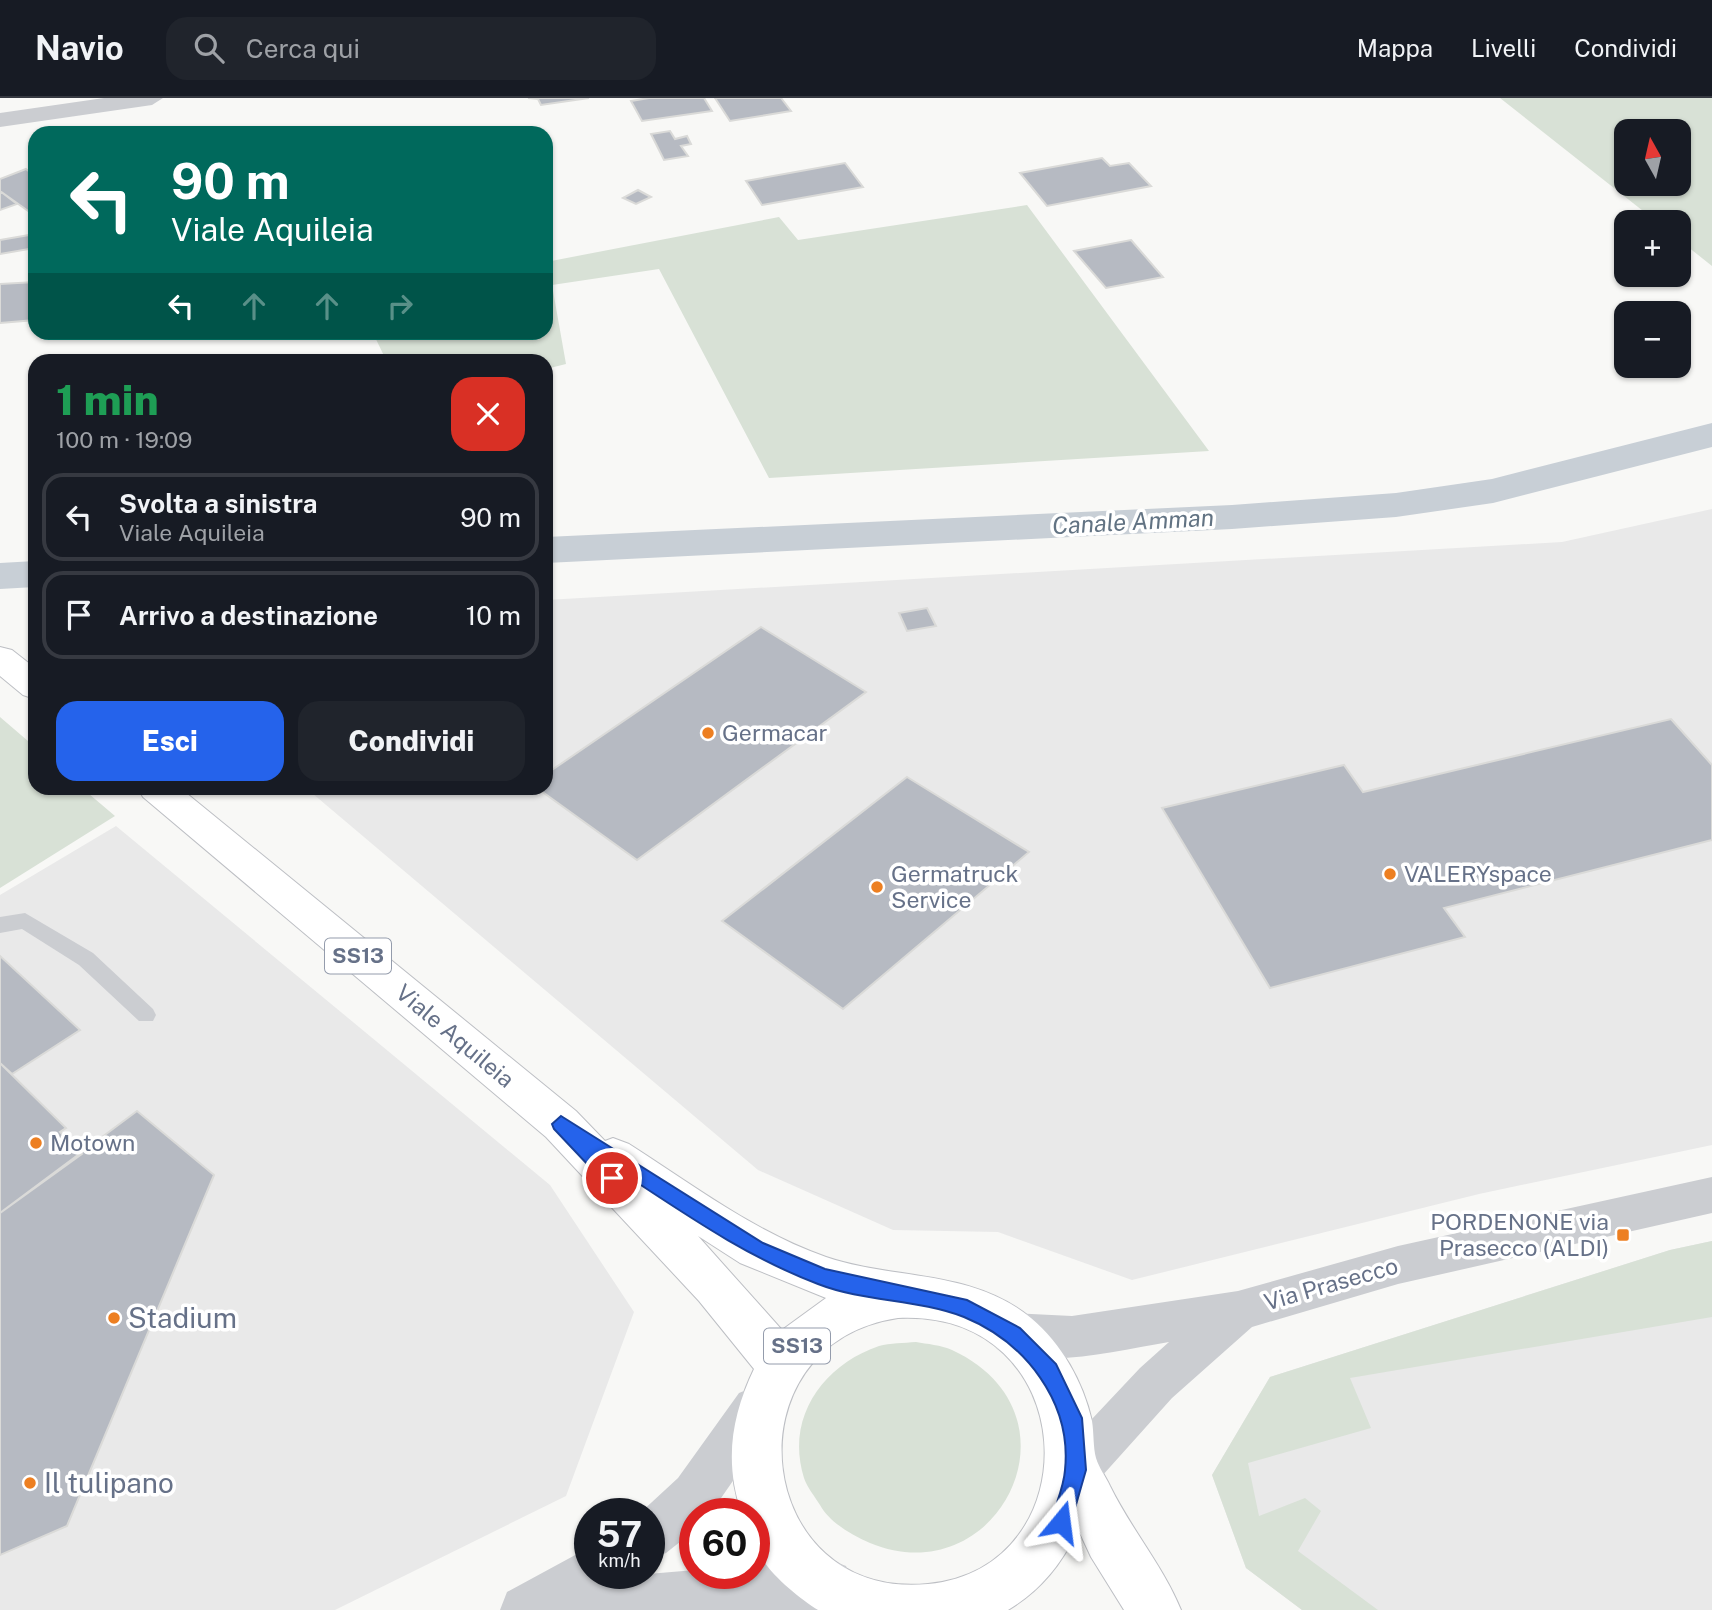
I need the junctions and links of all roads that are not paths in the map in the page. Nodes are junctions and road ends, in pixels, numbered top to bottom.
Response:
1 (152, 98) edge
2 (0, 120) edge
3 (0, 658) edge
4 (28, 681) edge
5 (164, 795) edge
6 (0, 925) edge
7 (146, 1015) dead end
8 (561, 1124) junction
9 (1712, 1195) edge
10 (915, 1299) junction
11 (1238, 1311) junction
12 (1013, 1334) junction
13 (779, 1363) junction
14 (756, 1408) junction
15 (1076, 1470) junction
16 (665, 1525) edge
17 (574, 1582) edge
18 (828, 1584) junction
19 (937, 1609) edge
20 (526, 1610) edge
21 (1155, 1610) edge

1 - 2 street
3 - 4 main road
5 - 8 main road, Viale Aquileia / SS13
6 - 7 lane
8 - 10 main road, Viale Aquileia / SS13
8 - 13 main road, Viale Aquileia / SS13
9 - 11 street, Via Prasecco
10 - 12 main road, Viale Aquileia / SS13
10 - 13 main road, Viale Aquileia / SS13
11 - 12 street, Via Prasecco
11 - 15 street, Via Prasecco
12 - 15 main road, Viale Aquileia / SS13
13 - 14 main road, Viale Aquileia / SS13
14 - 16 street
14 - 18 main road, Viale Aquileia / SS13
15 - 19 main road, Viale Aquileia / SS13
15 - 21 main road, Viale Aquileia / SS13
17 - 20 street
18 - 19 main road, Viale Aquileia / SS13
18 - 20 street

